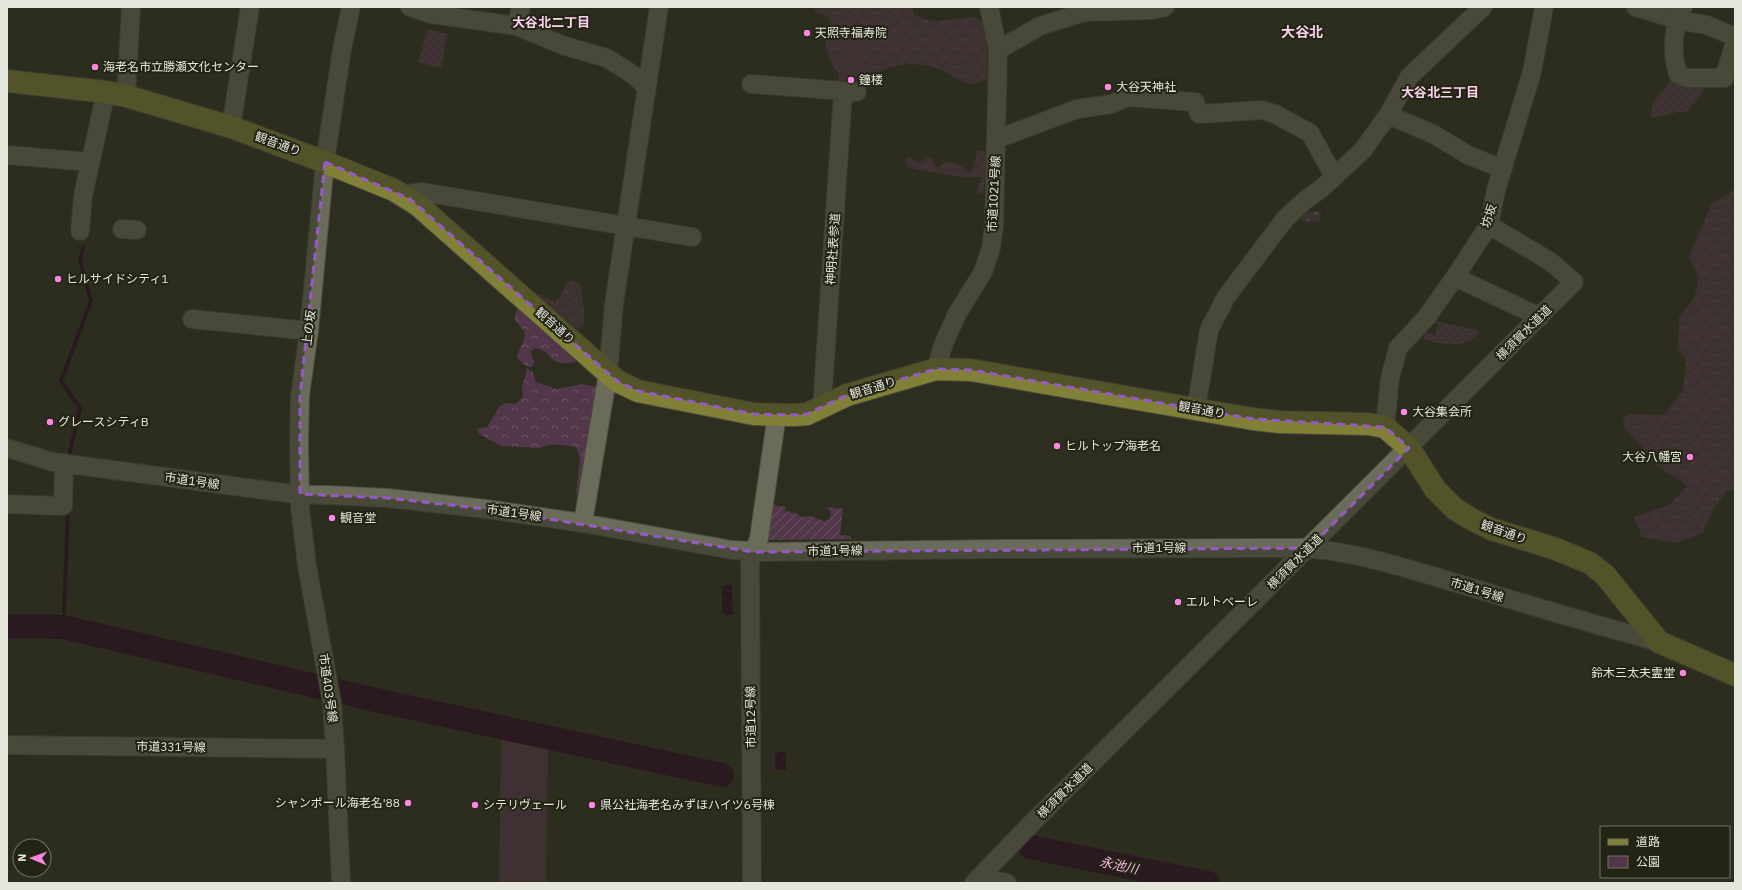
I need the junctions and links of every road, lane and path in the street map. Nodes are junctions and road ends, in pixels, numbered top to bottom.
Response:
1 (131, 7) edge
2 (250, 7) edge
3 (351, 7) edge
4 (410, 7) edge
5 (521, 7) edge
6 (659, 7) edge
7 (989, 7) edge
8 (1165, 7) edge
9 (1483, 7) edge
10 (1544, 7) edge
11 (1636, 7) edge
12 (1680, 13) edge
13 (516, 26) junction
14 (1735, 36) edge
15 (1735, 42) edge
16 (998, 50) junction
17 (7, 81) edge
18 (752, 84) dead end
19 (647, 88) junction
20 (116, 94) junction
21 (1388, 115) junction
22 (231, 127) junction
23 (997, 139) junction
24 (7, 155) edge
25 (90, 162) junction
26 (325, 162) junction
27 (1502, 169) junction
28 (1334, 176) junction
29 (402, 194) junction
30 (1489, 225) junction
31 (625, 227) junction
32 (80, 230) dead end
33 (692, 237) dead end
34 (1456, 277) junction
35 (201, 316) dead end
36 (1540, 317) junction
37 (309, 330) junction
38 (936, 369) junction
39 (608, 372) junction
40 (822, 406) junction
41 (1196, 409) junction
42 (777, 414) junction
43 (1385, 426) junction
44 (7, 448) edge
45 (1409, 448) junction
46 (64, 463) junction
47 (300, 494) junction
48 (7, 504) edge
49 (583, 523) junction
50 (1309, 548) junction
51 (754, 552) junction
52 (1659, 642) junction
53 (1735, 675) edge
54 (7, 745) edge
55 (335, 749) junction
56 (977, 880) edge
57 (341, 883) edge
58 (752, 883) edge
59 (1007, 883) edge

1 - 20 street
2 - 22 street
3 - 26 street, 上の坂
4 - 13 street
5 - 13 street
6 - 19 street
7 - 16 street, 市道1021号線
8 - 16 street
9 - 21 street
10 - 27 street, 坊坂
11 - 12 street
12 - 14 street
12 - 15 street
13 - 19 street
16 - 23 street, 市道1021号線
17 - 20 main road, 観音通り
18 - 40 street, 神明社表参道
19 - 31 street
20 - 22 main road, 観音通り
20 - 25 street
21 - 27 street
21 - 28 street
22 - 26 main road, 観音通り
23 - 28 street
23 - 38 street, 市道1021号線
24 - 25 street
25 - 32 street
26 - 29 main road, 観音通り
26 - 37 street, 上の坂
27 - 30 street, 坊坂
28 - 41 street
29 - 31 street
29 - 39 main road, 観音通り
30 - 34 street, 坊坂
30 - 36 street, 横須賀水道道
31 - 33 street
31 - 39 street
34 - 36 street
34 - 43 street, 坊坂
35 - 37 street
36 - 45 street, 横須賀水道道
37 - 47 street, 上の坂
38 - 40 main road, 観音通り
38 - 41 main road, 観音通り
39 - 42 main road, 観音通り
39 - 49 street
40 - 42 main road, 観音通り
41 - 43 main road, 観音通り
42 - 51 street, 市道12号線
43 - 45 main road, 観音通り
44 - 46 street, 市道1号線
45 - 50 street, 横須賀水道道
45 - 52 main road, 観音通り
46 - 47 street, 市道1号線
46 - 48 street
47 - 49 street, 市道1号線
47 - 55 street, 市道403号線
49 - 51 street, 市道1号線
50 - 51 street, 市道1号線
50 - 52 street, 市道1号線
50 - 56 street, 横須賀水道道
51 - 58 street, 市道12号線
52 - 53 main road, 観音通り
54 - 55 street, 市道331号線
55 - 57 street, 市道403号線
56 - 59 street

